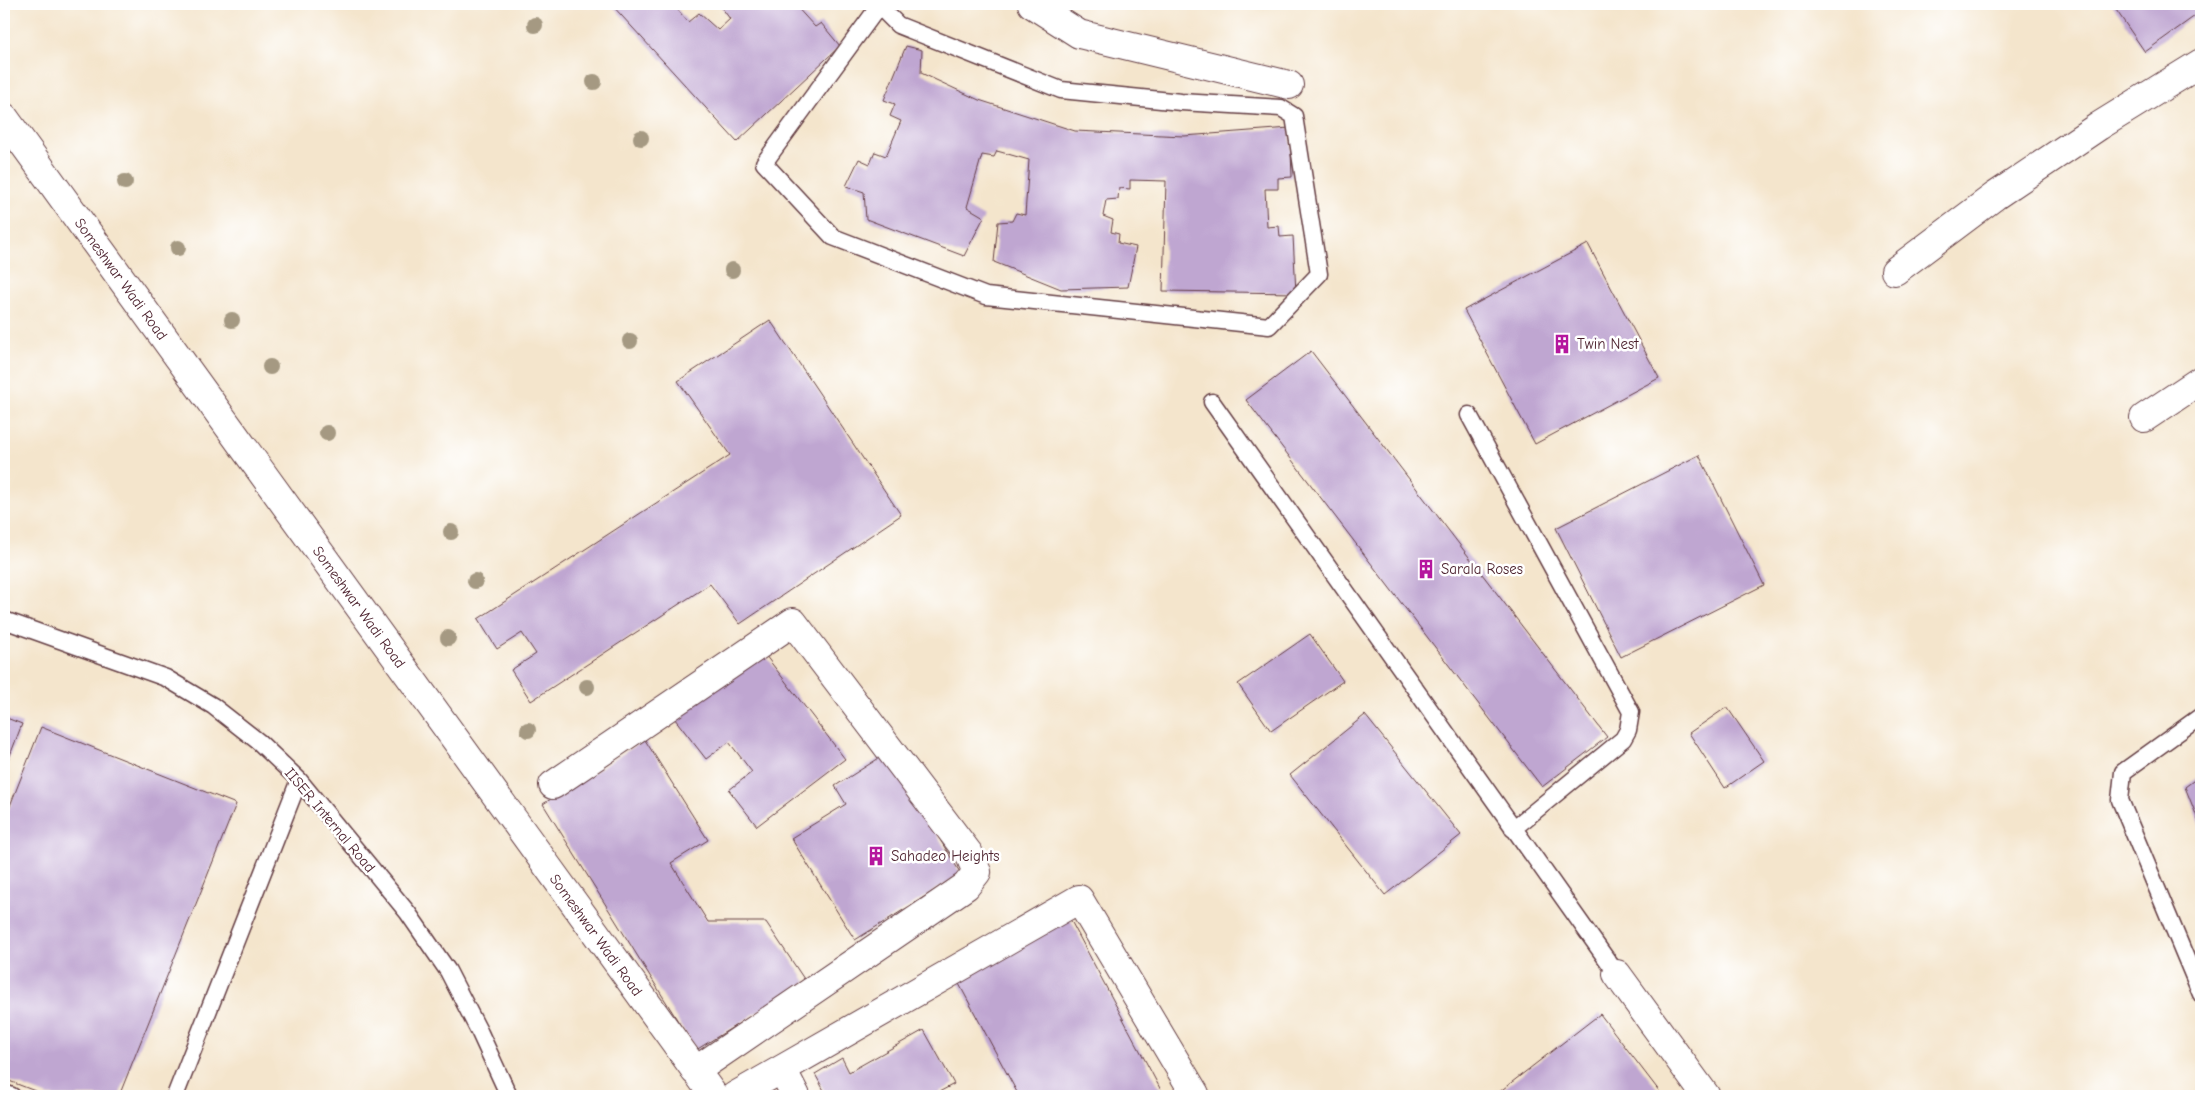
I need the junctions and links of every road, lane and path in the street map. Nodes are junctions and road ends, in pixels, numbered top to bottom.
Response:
1 (1032, 4) edge
2 (878, 5) edge
3 (2201, 63) edge
4 (1289, 85) dead end
5 (4, 117) edge
6 (1895, 271) dead end
7 (2201, 380) edge
8 (1212, 402) dead end
9 (1469, 415) dead end
10 (2144, 418) dead end
11 (4, 620) edge
12 (2201, 716) edge
13 (299, 780) junction
14 (553, 785) dead end
15 (1513, 829) junction
16 (1617, 974) joint
17 (2201, 994) edge
18 (782, 1069) junction
19 (695, 1071) junction
20 (4, 1093) edge
21 (12, 1096) edge
22 (175, 1096) edge
23 (509, 1096) edge
24 (714, 1096) edge
25 (735, 1096) edge
26 (796, 1096) edge
27 (1191, 1096) edge
28 (1706, 1096) edge

1 - 4 street
2 - 2 lane
3 - 6 street
5 - 19 street, Someshwar Wadi Road
7 - 10 street
8 - 15 lane
9 - 15 lane
11 - 13 lane, IISER Internal Road
12 - 17 lane
13 - 22 lane
13 - 23 lane, IISER Internal Road
14 - 19 street
15 - 16 lane
16 - 28 street
18 - 25 street
18 - 26 street
18 - 27 street
19 - 24 street, Someshwar Wadi Road
20 - 21 lane

